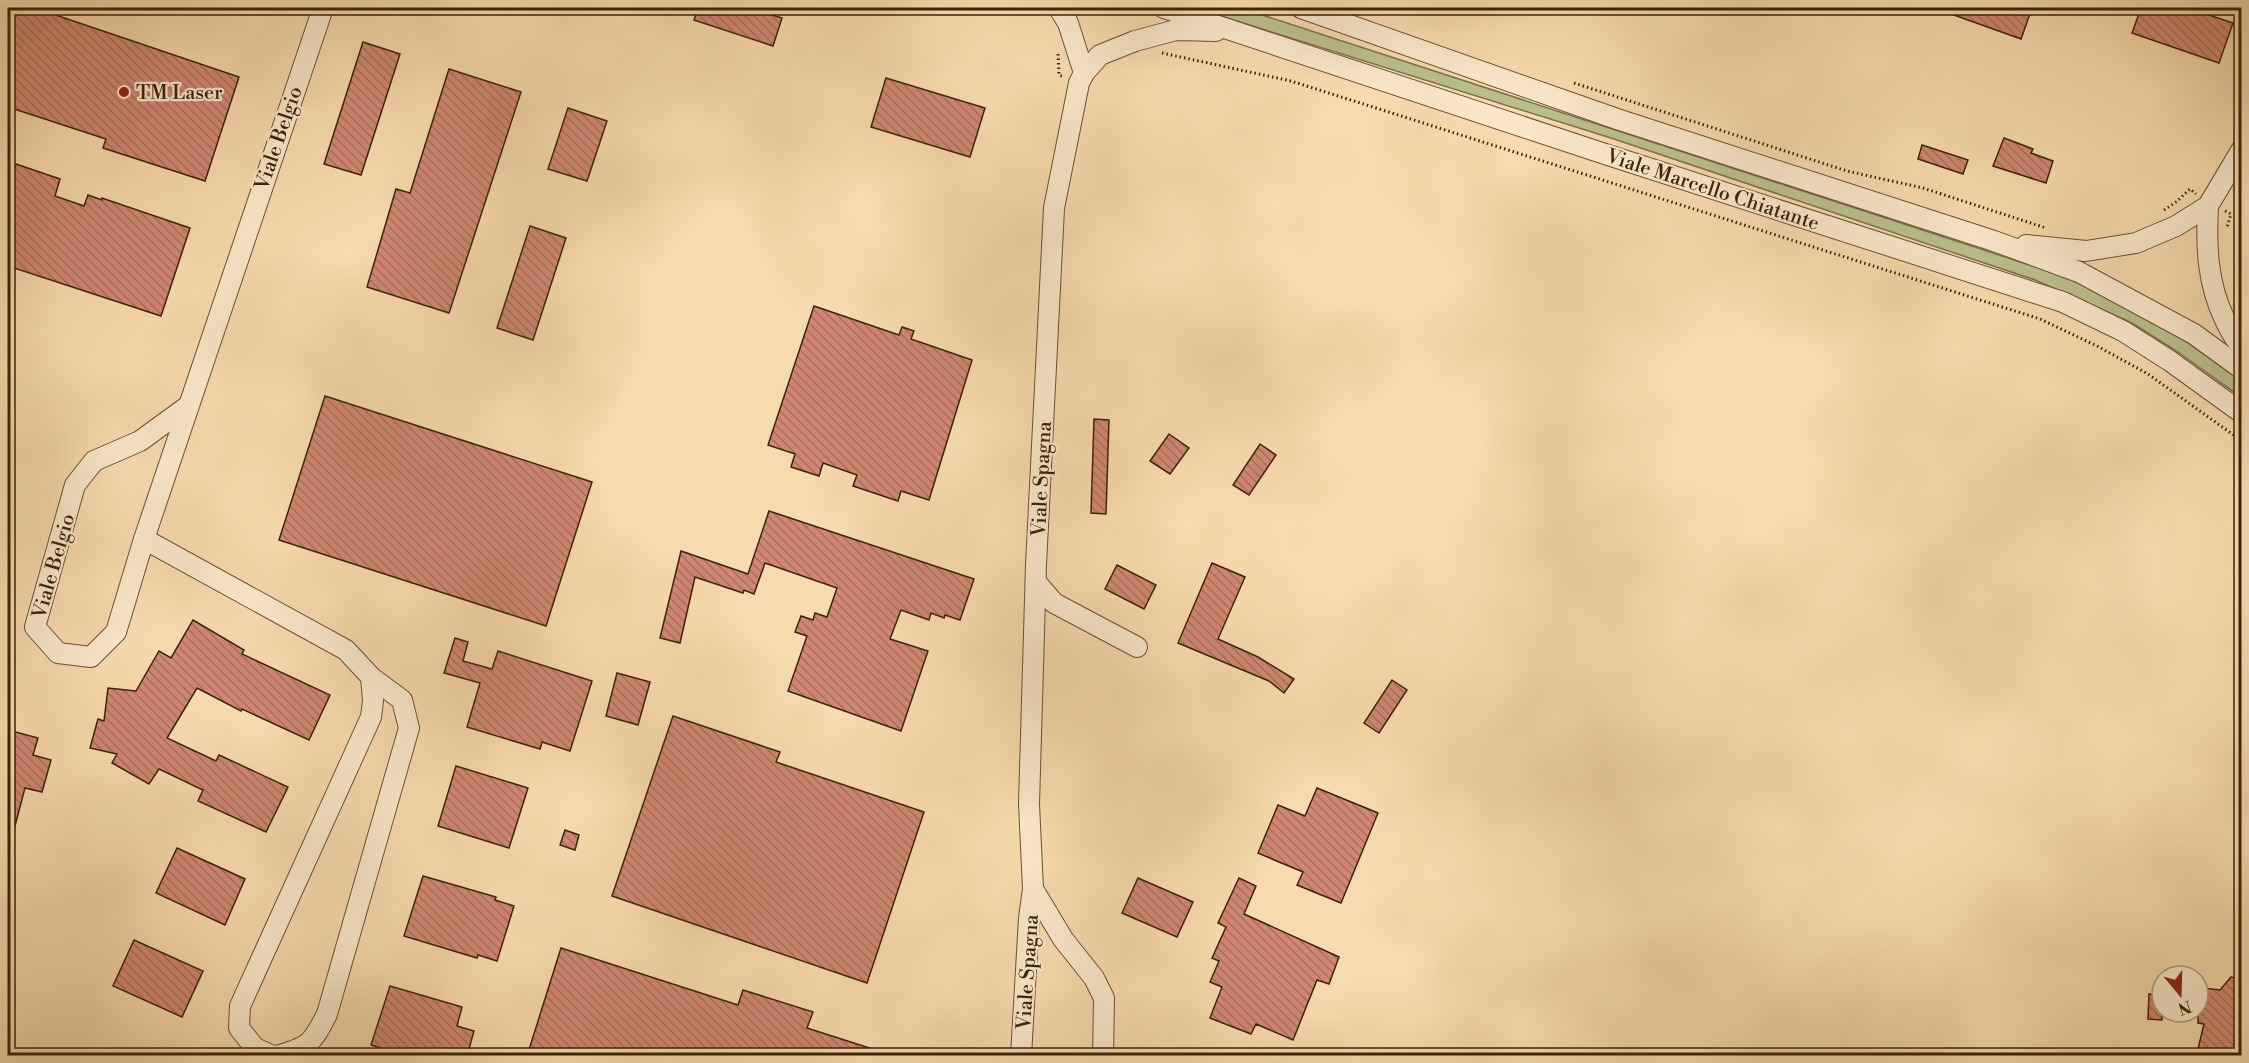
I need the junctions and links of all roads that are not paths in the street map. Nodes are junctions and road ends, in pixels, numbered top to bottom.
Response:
1 (322, 8) edge
2 (1059, 8) edge
3 (1164, 8) edge
4 (1301, 8) edge
5 (1238, 31) junction
6 (1082, 78) junction
7 (2241, 149) edge
8 (2209, 204) junction
9 (1994, 242) junction
10 (2241, 347) edge
11 (2241, 369) edge
12 (188, 406) junction
13 (2241, 413) edge
14 (144, 539) junction
15 (1036, 582) junction
16 (1137, 647) dead end
17 (371, 677) junction
18 (1033, 890) junction
19 (274, 1056) edge
20 (1021, 1056) edge
21 (1103, 1056) edge

1 - 12 street, Viale Belgio
2 - 6 street, Viale Spagna
3 - 5 street, Viale Marcello Chiatante
4 - 9 street, Viale Marcello Chiatante
5 - 6 street
5 - 13 street, Viale Marcello Chiatante
6 - 15 street, Viale Spagna
7 - 8 street
8 - 9 street
8 - 10 street
9 - 11 street, Viale Marcello Chiatante
12 - 14 street, Viale Belgio
12 - 14 street, Viale Belgio
14 - 17 street
15 - 16 street
15 - 18 street, Viale Spagna
17 - 19 street
17 - 19 street
18 - 20 street, Viale Spagna
18 - 21 street, Viale Spagna

